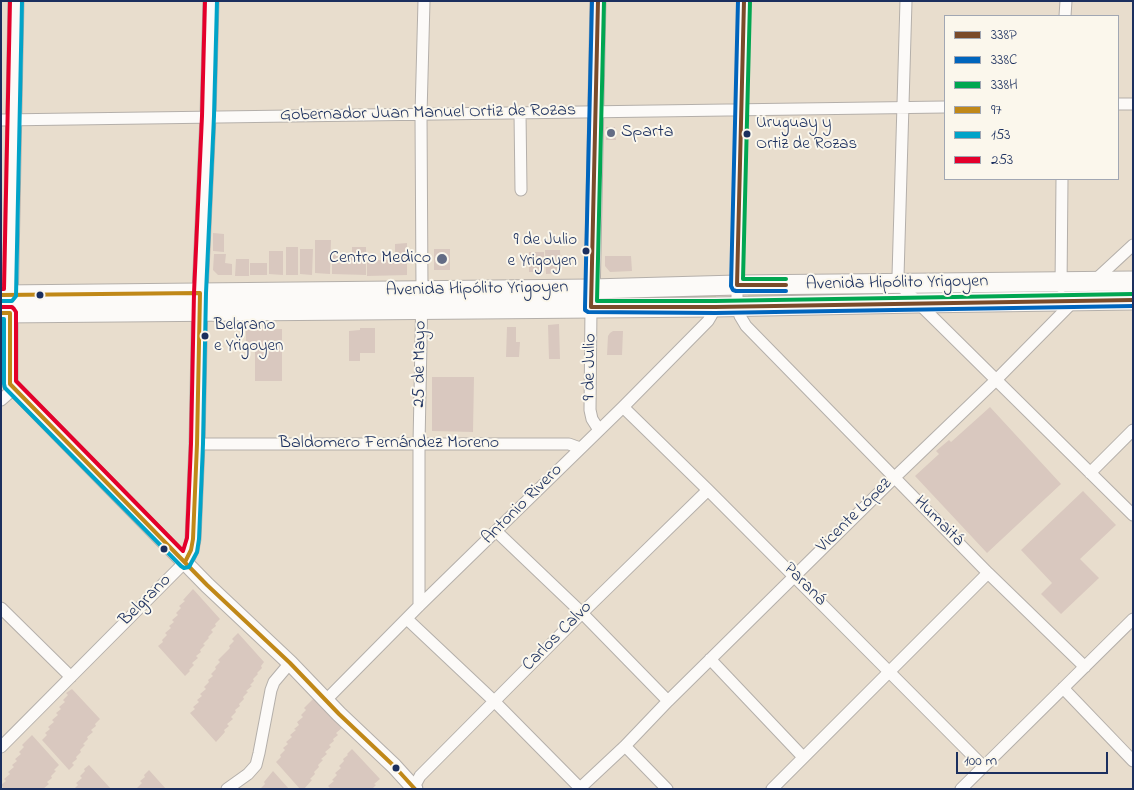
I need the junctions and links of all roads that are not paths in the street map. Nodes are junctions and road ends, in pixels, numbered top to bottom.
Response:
1 (16, 1) edge
2 (211, 1) edge
3 (424, 1) edge
4 (598, 1) edge
5 (744, 1) edge
6 (906, 1) edge
7 (1066, 1) edge
8 (1065, 15) edge
9 (1119, 104) edge
10 (1133, 104) edge
11 (944, 106) edge
12 (903, 107) junction
13 (742, 109) junction
14 (596, 112) junction
15 (520, 113) junction
16 (421, 114) junction
17 (208, 116) junction
18 (7, 120) edge
19 (1062, 180) edge
20 (521, 190) dead end
21 (1133, 245) edge
22 (1093, 281) junction
23 (1133, 281) edge
24 (1061, 282) junction
25 (899, 284) junction
26 (737, 286) junction
27 (422, 290) junction
28 (592, 298) junction
29 (1133, 300) edge
30 (200, 302) junction
31 (918, 303) junction
32 (6, 304) edge
33 (1066, 305) junction
34 (737, 306) junction
35 (715, 307) junction
36 (422, 309) junction
37 (996, 380) junction
38 (10, 384) junction
39 (1, 400) edge
40 (623, 407) junction
41 (599, 430) junction
42 (1133, 430) edge
43 (197, 444) junction
44 (419, 444) junction
45 (580, 448) junction
46 (1090, 473) junction
47 (894, 478) junction
48 (708, 490) junction
49 (1133, 515) edge
50 (496, 532) junction
51 (185, 562) junction
52 (988, 573) junction
53 (795, 576) junction
54 (419, 606) junction
55 (1, 608) edge
56 (582, 613) junction
57 (407, 618) junction
58 (1133, 619) edge
59 (710, 659) junction
60 (290, 663) junction
61 (1085, 666) junction
62 (890, 672) junction
63 (70, 677) junction
64 (1063, 688) junction
65 (326, 700) junction
66 (668, 701) junction
67 (494, 702) junction
68 (625, 746) junction
69 (1, 747) edge
70 (803, 757) junction
71 (1133, 761) edge
72 (983, 766) junction
73 (414, 788) edge
74 (227, 789) edge
75 (580, 789) edge
76 (667, 789) edge
77 (772, 789) edge
78 (961, 789) edge

1 - 18 street
2 - 17 street, Belgrano
3 - 16 street, 25 de Mayo
4 - 14 street, 9 de Julio
5 - 13 street
6 - 12 street
7 - 8 street
9 - 10 street
11 - 12 street, Gobernador Juan Manuel Ortiz de Rozas
12 - 13 street, Gobernador Juan Manuel Ortiz de Rozas
12 - 25 street
13 - 14 street, Gobernador Juan Manuel Ortiz de Rozas
13 - 26 street
14 - 15 street, Gobernador Juan Manuel Ortiz de Rozas
14 - 28 street, 9 de Julio
15 - 16 street, Gobernador Juan Manuel Ortiz de Rozas
15 - 20 street
16 - 17 street, Gobernador Juan Manuel Ortiz de Rozas
16 - 27 street, 25 de Mayo
17 - 18 street, Gobernador Juan Manuel Ortiz de Rozas
17 - 30 street, Belgrano
18 - 32 street
19 - 24 street
21 - 22 street, Vicente López
22 - 23 main road, Avenida Hipólito Yrigoyen
22 - 24 main road, Avenida Hipólito Yrigoyen
22 - 33 street, Vicente López
24 - 25 main road, Avenida Hipólito Yrigoyen
24 - 33 street
25 - 26 main road, Avenida Hipólito Yrigoyen
25 - 31 street
26 - 28 main road, Avenida Hipólito Yrigoyen
26 - 34 street
27 - 28 main road, Avenida Hipólito Yrigoyen
27 - 30 main road, Avenida Hipólito Yrigoyen
27 - 36 street, 25 de Mayo
28 - 35 main road, Avenida Hipólito Yrigoyen
28 - 36 main road, Avenida Hipólito Yrigoyen
28 - 41 street, 9 de Julio
29 - 33 main road, Avenida Hipólito Yrigoyen
30 - 32 main road, Avenida Hipólito Yrigoyen
30 - 36 main road, Avenida Hipólito Yrigoyen
30 - 43 street, Belgrano
31 - 33 main road, Avenida Hipólito Yrigoyen
31 - 34 main road, Avenida Hipólito Yrigoyen
31 - 37 street
32 - 38 street
33 - 37 street, Vicente López
34 - 35 main road, Avenida Hipólito Yrigoyen
34 - 47 street, Humaitá
35 - 40 street, Antonio Rivero
36 - 44 street, 25 de Mayo
37 - 46 street
37 - 47 street, Vicente López
38 - 39 street
38 - 51 street
40 - 41 street, Antonio Rivero
40 - 48 street, Paraná
41 - 45 street, Antonio Rivero
42 - 46 street
43 - 44 street, Baldomero Fernández Moreno
43 - 51 street, Belgrano
44 - 45 street, Baldomero Fernández Moreno
44 - 54 street, 25 de Mayo
45 - 50 street, Antonio Rivero
46 - 49 street
47 - 52 street, Humaitá
47 - 53 street, Vicente López
48 - 53 street, Paraná
48 - 56 street, Carlos Calvo
50 - 54 street, Antonio Rivero
50 - 56 street
51 - 60 street
51 - 63 street, Belgrano
52 - 61 street, Humaitá
52 - 62 street
53 - 59 street, Vicente López
53 - 62 street, Paraná
54 - 57 street, Antonio Rivero
55 - 63 street
56 - 66 street
56 - 67 street, Carlos Calvo
57 - 65 street, Antonio Rivero
57 - 67 street
58 - 61 street
59 - 66 street, Vicente López
59 - 70 street
60 - 65 street
60 - 74 street
61 - 64 street
62 - 70 street
62 - 72 street, Paraná
63 - 69 street, Belgrano
64 - 71 street
64 - 72 street
65 - 73 street
66 - 68 street, Vicente López
67 - 73 street, Carlos Calvo
67 - 75 street
68 - 75 street, Vicente López
68 - 76 street
70 - 77 street
72 - 78 street

